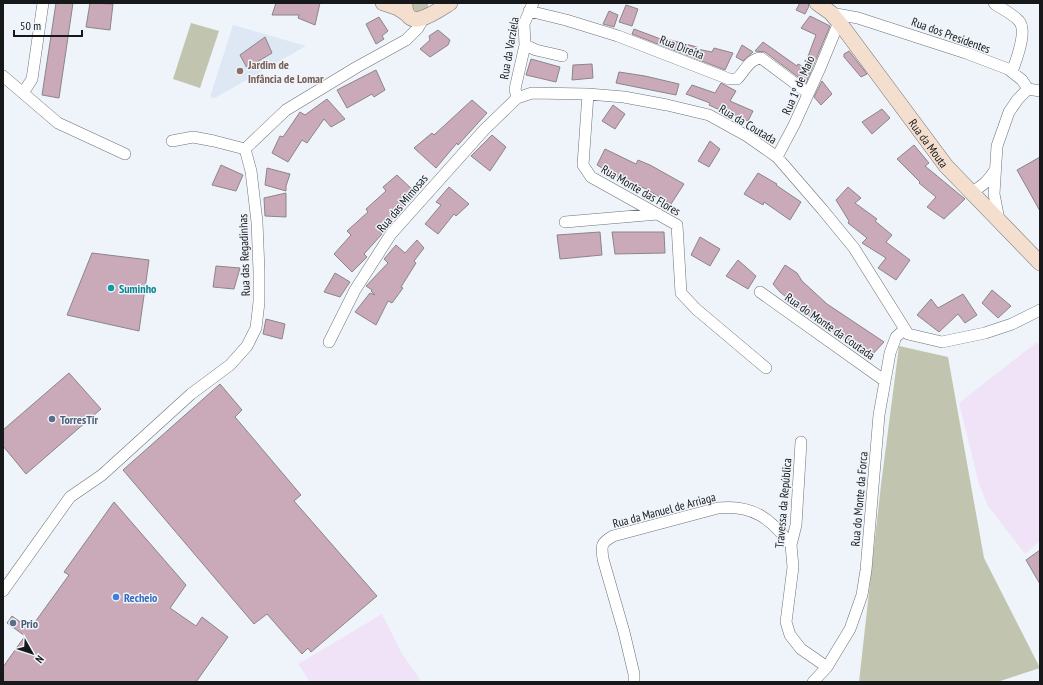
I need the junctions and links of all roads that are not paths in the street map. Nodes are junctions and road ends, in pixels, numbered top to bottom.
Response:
1 (43, 3) edge
2 (383, 3) edge
3 (450, 3) edge
4 (817, 3) edge
5 (994, 3) edge
6 (531, 7) edge
7 (418, 12) edge
8 (838, 17) junction
9 (525, 45) junction
10 (562, 56) dead end
11 (1012, 72) junction
12 (3, 76) edge
13 (1028, 89) junction
14 (1040, 91) edge
15 (23, 93) junction
16 (808, 93) junction
17 (588, 94) junction
18 (517, 98) junction
19 (172, 141) dead end
20 (245, 149) junction
21 (125, 154) dead end
22 (777, 157) junction
23 (995, 170) junction
24 (971, 192) junction
25 (658, 214) junction
26 (999, 220) junction
27 (565, 222) dead end
28 (1040, 263) edge
29 (760, 292) dead end
30 (1040, 310) edge
31 (905, 329) junction
32 (328, 342) dead end
33 (766, 368) dead end
34 (885, 381) junction
35 (800, 442) dead end
36 (791, 545) junction
37 (3, 591) edge
38 (827, 667) junction
39 (634, 682) edge
40 (813, 682) edge

1 - 15 street
2 - 7 main road
3 - 7 main road
4 - 8 main road, Rua da Mouta
5 - 11 street
6 - 9 street, Rua da Varziela
6 - 16 street, Rua Direita
7 - 20 street
8 - 11 street, Rua dos Presidentes
8 - 16 street, Rua 1º de Maio
8 - 24 main road, Rua da Mouta
9 - 10 street
9 - 18 street, Rua da Varziela
11 - 13 street, Rua dos Presidentes
12 - 15 street
13 - 14 street
13 - 23 street
15 - 21 street
16 - 22 street, Rua 1º de Maio
17 - 18 street, Rua da Coutada
17 - 22 street, Rua da Coutada
17 - 25 street, Rua Monte das Flores
18 - 32 street, Rua das Mimosas
19 - 20 street
20 - 37 street, Rua das Regadinhas
22 - 31 street, Rua da Coutada
23 - 24 street
23 - 26 street
24 - 26 main road, Rua da Mouta
25 - 27 street
25 - 33 street, Rua Monte das Flores
26 - 28 main road, Rua da Mouta
29 - 34 street, Rua do Monte da Coutada
30 - 31 street
31 - 34 street, Rua do Monte da Forca
34 - 38 street, Rua do Monte da Forca
35 - 36 street, Travessa da República
36 - 38 street, Travessa da República
36 - 39 street, Rua da Manuel de Arriaga
38 - 40 street, Rua do Monte da Forca

